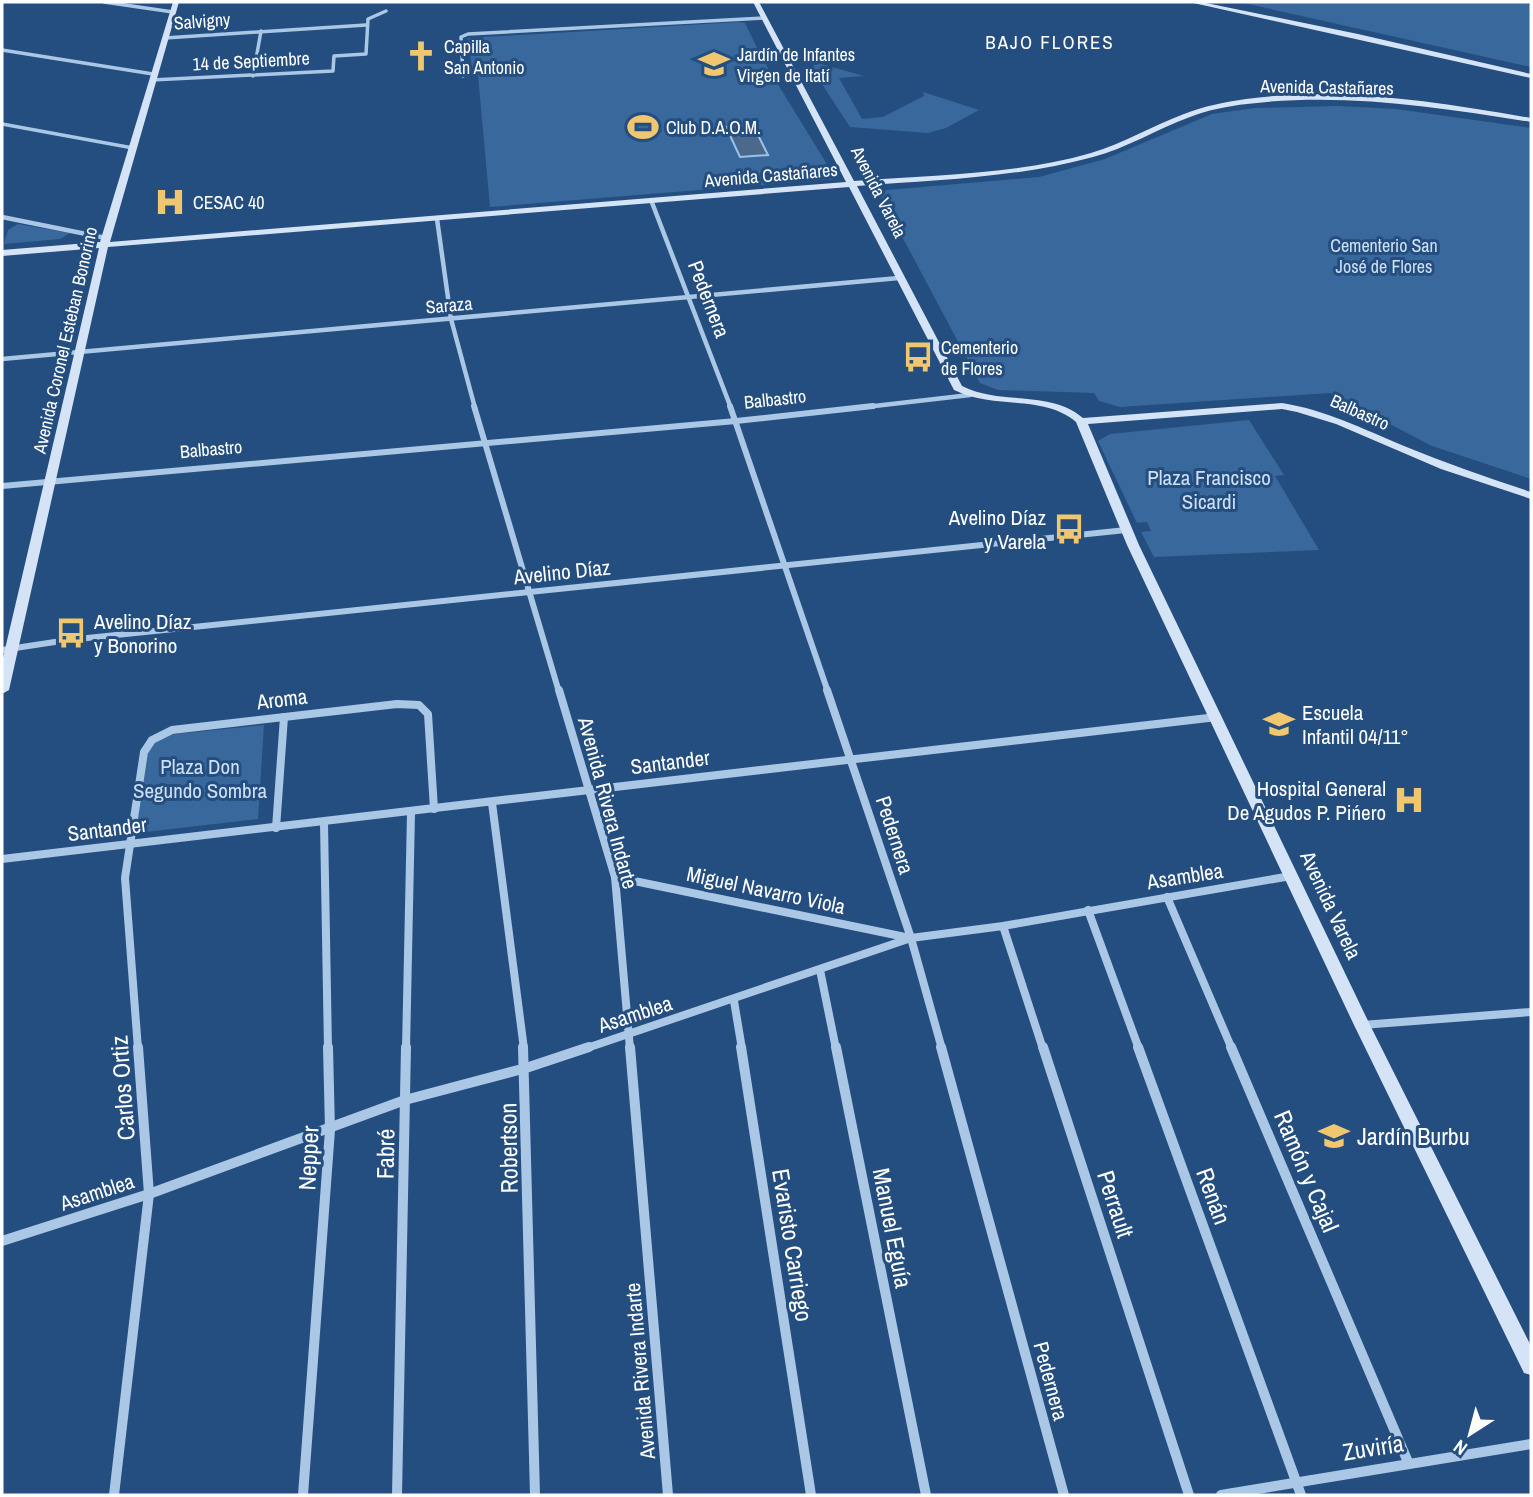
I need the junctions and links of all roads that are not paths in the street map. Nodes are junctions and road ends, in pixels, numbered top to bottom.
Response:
1 (104, 2) edge
2 (176, 2) edge
3 (756, 2) edge
4 (1192, 2) edge
5 (1209, 2) edge
6 (386, 11) dead end
7 (173, 12) junction
8 (764, 18) junction
9 (366, 24) junction
10 (261, 31) junction
11 (165, 38) junction
12 (2, 50) edge
13 (1531, 74) edge
14 (253, 76) junction
15 (463, 76) dead end
16 (152, 77) junction
17 (1531, 120) edge
18 (2, 124) edge
19 (133, 148) junction
20 (852, 184) junction
21 (651, 200) junction
22 (2, 217) edge
23 (437, 219) junction
24 (105, 242) junction
25 (2, 253) edge
26 (898, 278) junction
27 (691, 297) junction
28 (451, 319) junction
29 (78, 353) junction
30 (2, 359) edge
31 (970, 395) junction
32 (736, 421) junction
33 (1081, 421) junction
34 (484, 442) junction
35 (49, 482) junction
36 (2, 486) edge
37 (1531, 496) edge
38 (1126, 530) junction
39 (787, 566) junction
40 (527, 593) junction
41 (6, 650) edge
42 (2, 690) edge
43 (284, 717) junction
44 (1217, 717) junction
45 (152, 740) joint
46 (850, 757) junction
47 (589, 790) junction
48 (492, 803) junction
49 (435, 809) junction
50 (411, 813) junction
51 (324, 822) junction
52 (276, 828) junction
53 (128, 844) junction
54 (2, 859) edge
55 (1292, 876) junction
56 (615, 877) junction
57 (1167, 897) junction
58 (1088, 910) junction
59 (1003, 926) junction
60 (911, 938) junction
61 (820, 970) junction
62 (734, 1001) junction
63 (1531, 1012) edge
64 (1362, 1025) junction
65 (630, 1034) junction
66 (526, 1068) junction
67 (405, 1100) junction
68 (330, 1130) junction
69 (149, 1194) junction
70 (2, 1241) edge
71 (1531, 1366) edge
72 (1531, 1444) edge
73 (1408, 1462) junction
74 (1296, 1481) junction
75 (114, 1495) edge
76 (303, 1495) edge
77 (397, 1495) edge
78 (535, 1495) edge
79 (668, 1495) edge
80 (811, 1495) edge
81 (926, 1495) edge
82 (1064, 1495) edge
83 (1189, 1495) edge
84 (1221, 1495) edge
85 (1301, 1495) edge

1 - 7 street
2 - 7 main road, Avenida Coronel Esteban Bonorino
3 - 8 main road, Avenida Varela
4 - 13 main road
5 - 13 main road
6 - 9 street
7 - 11 main road, Avenida Coronel Esteban Bonorino
8 - 15 street
8 - 20 main road, Avenida Varela
9 - 10 street, Salvigny
9 - 14 street, 14 de Septiembre
10 - 11 street, Salvigny
10 - 14 street
11 - 16 main road, Avenida Coronel Esteban Bonorino
12 - 16 street, 14 de Septiembre
14 - 16 street, 14 de Septiembre
16 - 19 main road, Avenida Coronel Esteban Bonorino
17 - 20 main road, Avenida Castañares
18 - 19 street
19 - 24 main road, Avenida Coronel Esteban Bonorino
20 - 21 main road, Avenida Castañares
20 - 26 main road, Avenida Varela
21 - 23 main road, Avenida Castañares
21 - 27 street, Pedernera
22 - 24 street
23 - 24 main road, Avenida Castañares
23 - 28 street, Avenida Rivera Indarte
24 - 25 main road, Avenida Castañares
24 - 29 main road, Avenida Coronel Esteban Bonorino
26 - 27 street, Saraza
26 - 31 main road, Avenida Varela
27 - 28 street, Saraza
27 - 32 street, Pedernera
28 - 29 street, Saraza
28 - 34 street, Avenida Rivera Indarte
29 - 30 street, Saraza
29 - 35 main road, Avenida Coronel Esteban Bonorino
31 - 32 street, Balbastro
31 - 33 main road, Balbastro
32 - 34 street, Balbastro
32 - 39 street, Pedernera
33 - 37 main road, Balbastro
33 - 38 main road, Avenida Varela
34 - 35 street, Balbastro
34 - 40 street, Avenida Rivera Indarte
35 - 36 street, Balbastro
35 - 41 main road, Avenida Coronel Esteban Bonorino
38 - 39 street, Avelino Díaz
38 - 44 main road, Avenida Varela
39 - 40 street, Avelino Díaz
39 - 46 street, Pedernera
40 - 41 street, Avelino Díaz
40 - 47 street, Avenida Rivera Indarte
41 - 42 main road, Avenida Coronel Esteban Bonorino
43 - 45 street, Aroma
43 - 49 street, Aroma
43 - 52 street
44 - 46 street, Santander
44 - 55 main road, Avenida Varela
45 - 53 street, Carlos Ortiz
46 - 47 street, Santander
46 - 60 street, Pedernera
47 - 48 street, Santander
47 - 56 street, Avenida Rivera Indarte
48 - 49 street, Santander
48 - 66 street, Robertson
49 - 50 street, Santander
50 - 51 street, Santander
50 - 67 street, Fabré
51 - 52 street, Santander
51 - 68 street, Nepper
52 - 53 street, Santander
53 - 54 street, Santander
53 - 69 street, Carlos Ortiz
55 - 57 street, Asamblea
55 - 64 main road, Avenida Varela
56 - 60 street, Miguel Navarro Viola
56 - 65 street, Avenida Rivera Indarte
57 - 58 street, Asamblea
57 - 73 street, Ramón y Cajal
58 - 59 street, Asamblea
58 - 74 street, Renán
59 - 60 street, Asamblea
59 - 83 street, Perrault
60 - 61 street, Asamblea
60 - 82 street, Pedernera
61 - 62 street, Asamblea
61 - 81 street, Manuel Eguía
62 - 65 street, Asamblea
62 - 80 street, Evaristo Carriego
63 - 64 street
64 - 71 main road, Avenida Varela
65 - 66 street, Asamblea
65 - 79 street, Avenida Rivera Indarte
66 - 67 street, Asamblea
66 - 78 street, Robertson
67 - 68 street, Asamblea
67 - 77 street, Fabré
68 - 69 street, Asamblea
68 - 76 street, Nepper
69 - 70 street, Asamblea
69 - 75 street, Carlos Ortiz
72 - 73 street, Zuviría
73 - 74 street, Zuviría
74 - 84 street, Zuviría
74 - 85 street, Renán

